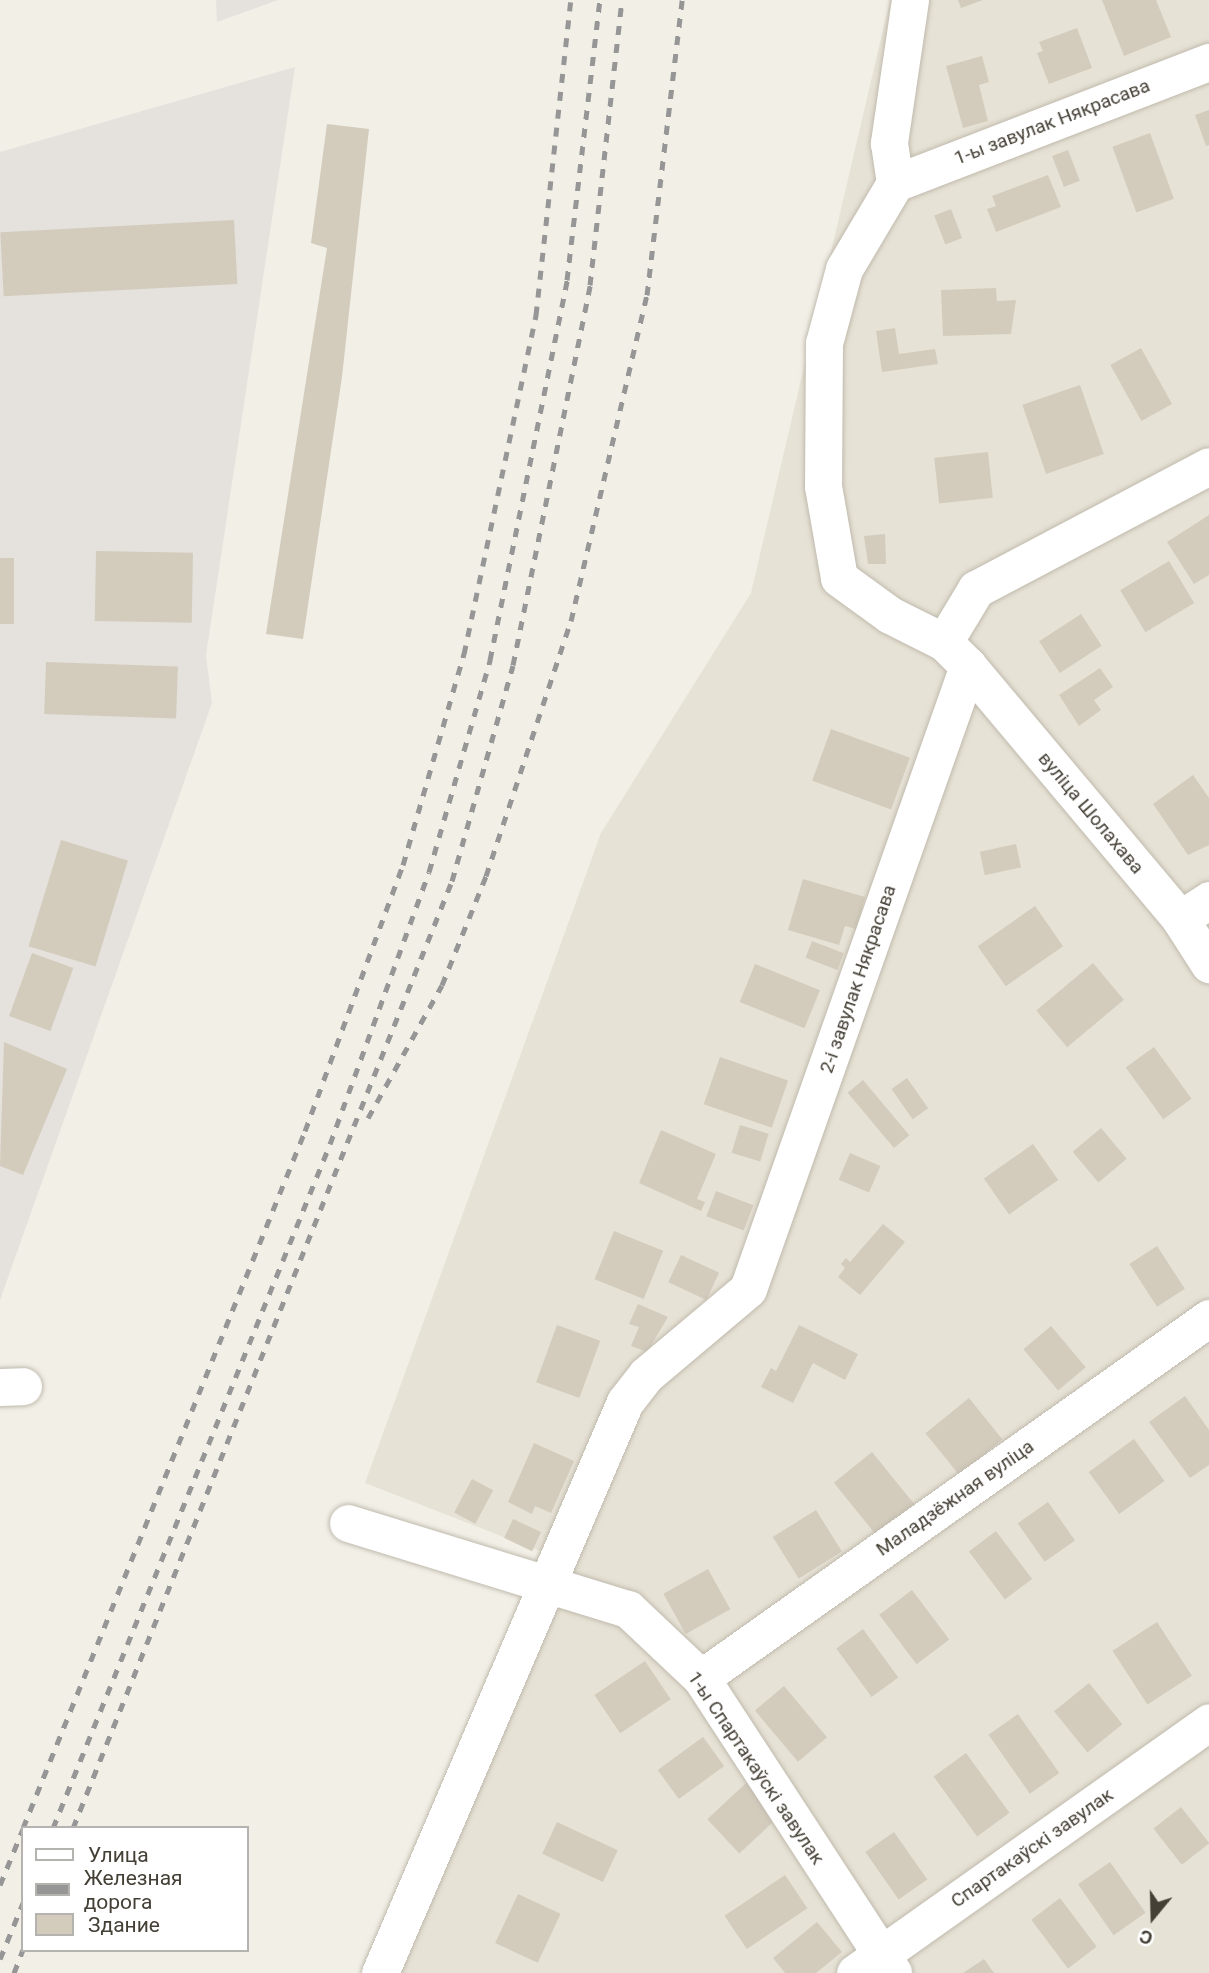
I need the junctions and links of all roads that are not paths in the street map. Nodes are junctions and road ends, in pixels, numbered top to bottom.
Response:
1 (910, 0) edge
2 (1209, 62) edge
3 (895, 183) junction
4 (1209, 466) edge
5 (956, 654) junction
6 (1194, 910) edge
7 (1209, 964) edge
8 (1209, 1318) edge
9 (348, 1523) dead end
10 (548, 1582) junction
11 (701, 1678) junction
12 (1209, 1722) edge
13 (877, 1967) edge
14 (380, 1973) edge

1 - 3 street
2 - 3 street, 1-ы завулак Някрасава
3 - 5 street
4 - 5 street, 2-і завулак Някрасава
5 - 6 street, вуліца Шолахава
5 - 10 street, 2-і завулак Някрасава
6 - 7 street, вуліца Шолахава
8 - 11 street, Маладзёжная вуліца
9 - 10 street, 1-ы Спартакаўскі завулак
10 - 11 street, 1-ы Спартакаўскі завулак
10 - 14 street, 2-і завулак Някрасава
11 - 13 street, 1-ы Спартакаўскі завулак
12 - 13 street, Спартакаўскі завулак

